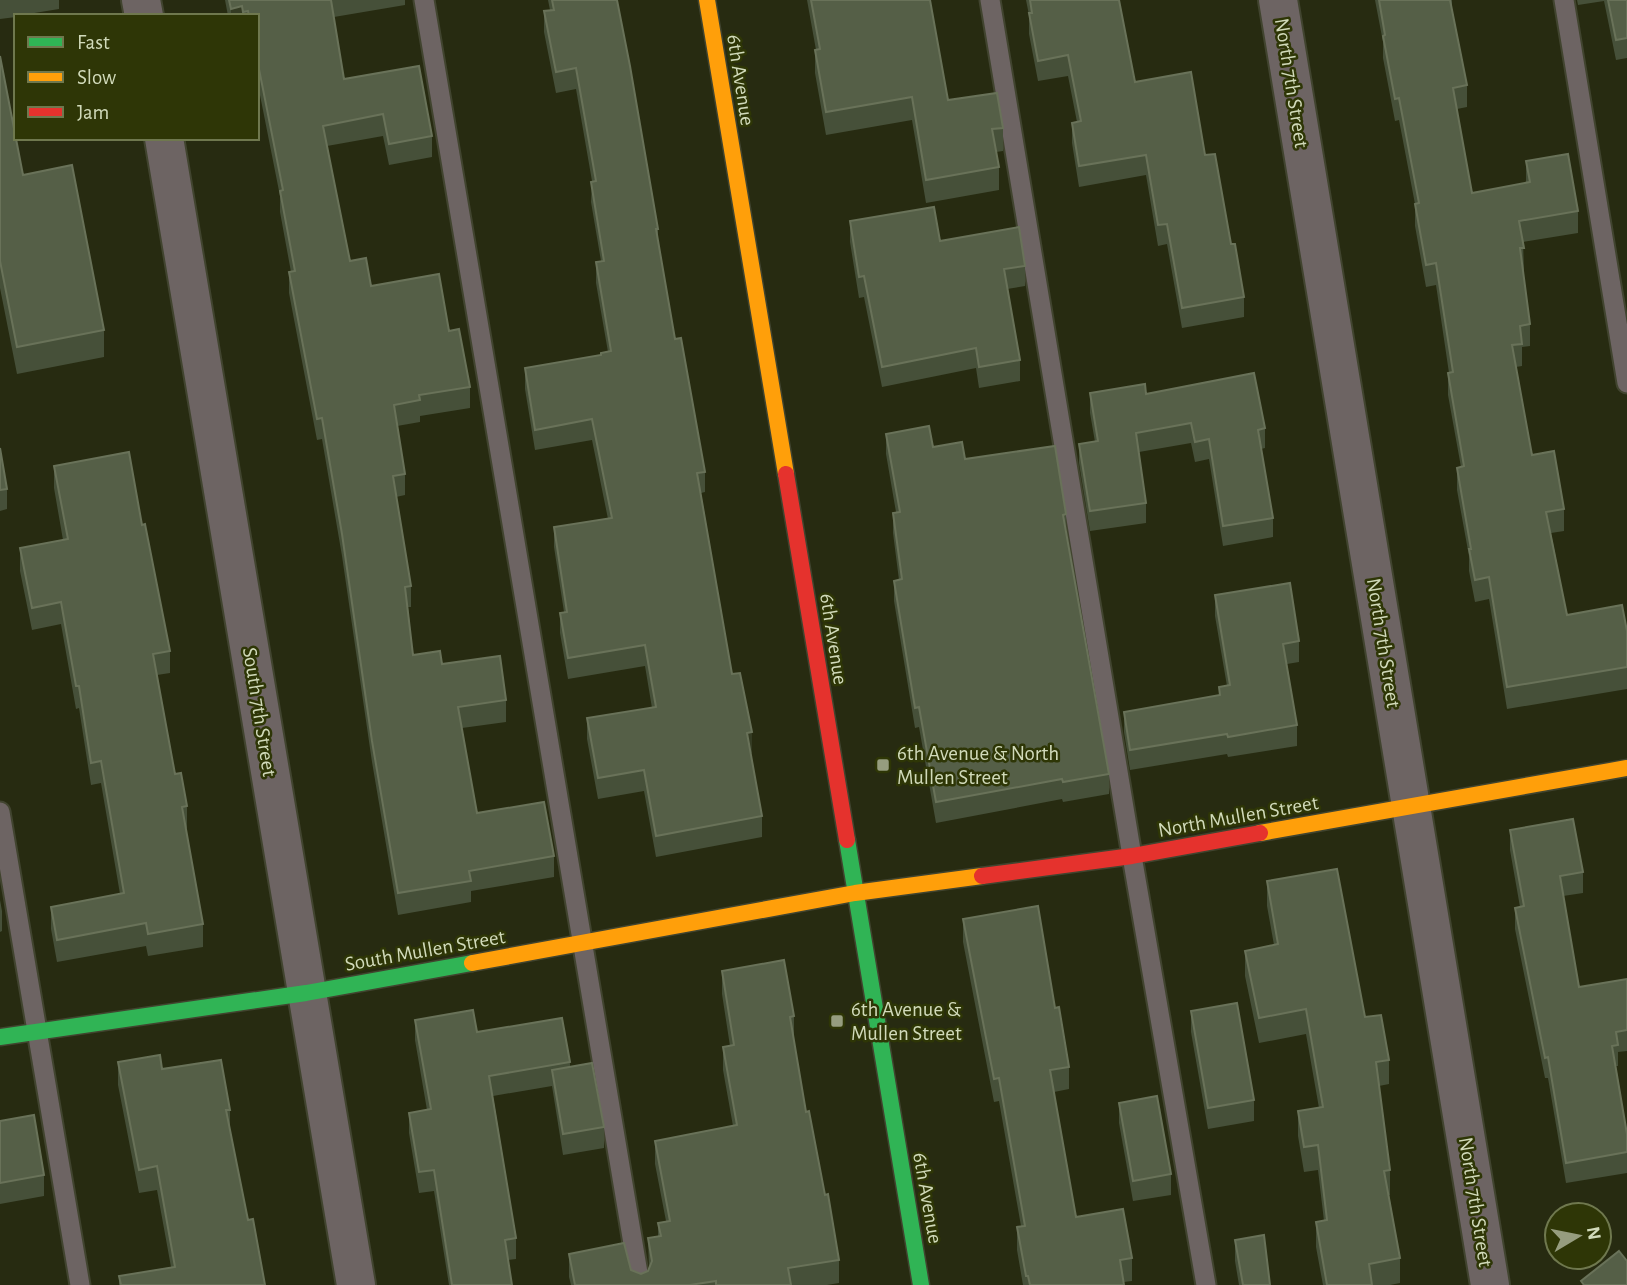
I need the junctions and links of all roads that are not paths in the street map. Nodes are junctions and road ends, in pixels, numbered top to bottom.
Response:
1 (424, 0) edge
2 (707, 0) edge
3 (990, 0) edge
4 (1278, 0) edge
5 (1564, 0) edge
6 (164, 140) edge
7 (1627, 383) edge
8 (1627, 768) edge
9 (1411, 806) junction
10 (0, 812) edge
11 (1132, 856) junction
12 (855, 893) junction
13 (582, 942) junction
14 (306, 993) junction
15 (36, 1030) junction
16 (0, 1037) edge
17 (80, 1285) edge
18 (356, 1285) edge
19 (640, 1285) edge
20 (921, 1285) edge
21 (1206, 1285) edge
22 (1490, 1285) edge

1 - 13 lane
2 - 12 street, 6th Avenue
3 - 11 lane
4 - 9 street, North 7th Street
5 - 7 lane
6 - 14 street, South 7th Street
8 - 9 street, North Mullen Street
9 - 11 street, North Mullen Street
9 - 22 street, North 7th Street
10 - 15 lane
11 - 12 street, North Mullen Street
11 - 21 lane
12 - 13 street, South Mullen Street
12 - 20 street, 6th Avenue
13 - 14 street, South Mullen Street
13 - 19 lane
14 - 15 street, South Mullen Street
14 - 18 street, South 7th Street
15 - 16 street, South Mullen Street
15 - 17 lane

